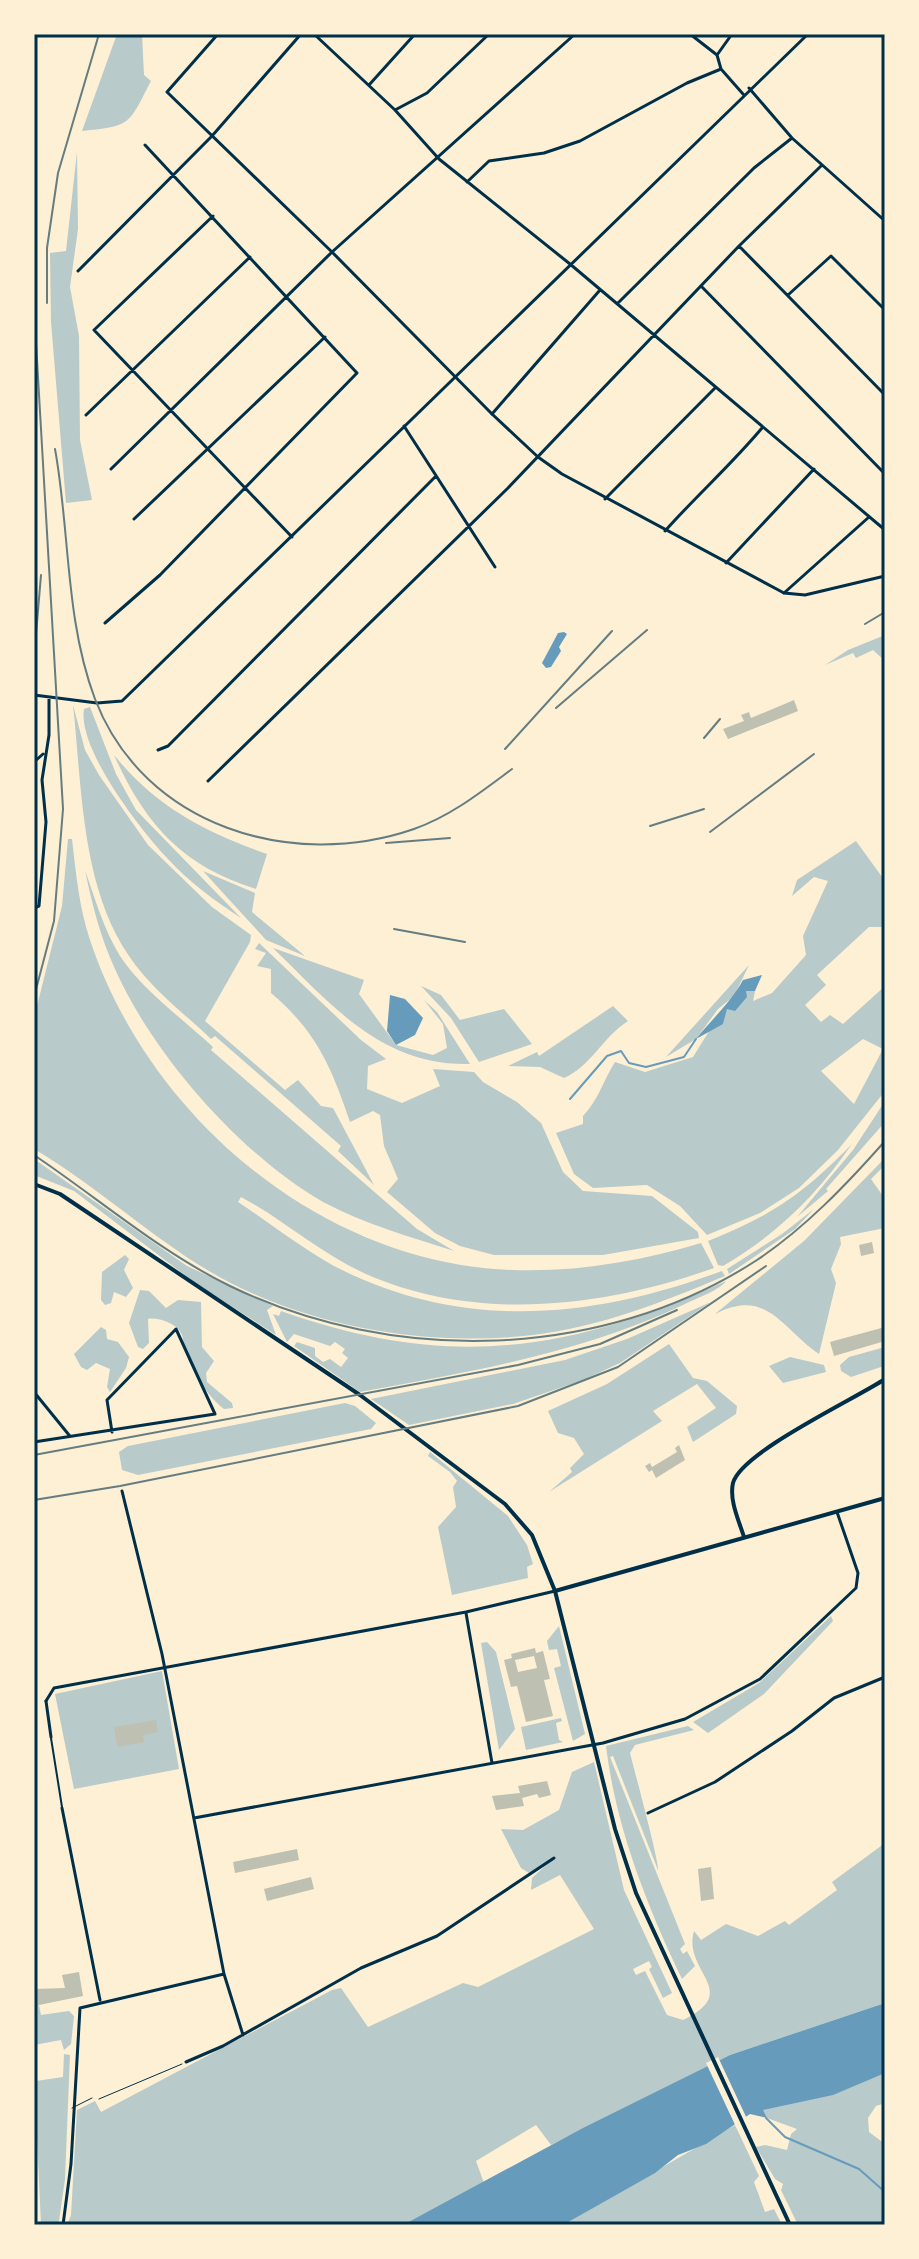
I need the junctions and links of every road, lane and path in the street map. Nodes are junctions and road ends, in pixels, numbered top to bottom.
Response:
1 (218, 34) edge
2 (301, 34) edge
3 (314, 34) edge
4 (415, 34) edge
5 (489, 34) edge
6 (575, 34) edge
7 (690, 34) edge
8 (732, 34) edge
9 (808, 34) edge
10 (717, 55) junction
11 (721, 69) junction
12 (369, 85) junction
13 (749, 88) junction
14 (743, 94) junction
15 (395, 110) junction
16 (212, 136) junction
17 (792, 138) junction
18 (145, 145) dead end
19 (439, 159) junction
20 (822, 165) junction
21 (174, 175) junction
22 (467, 182) junction
23 (213, 216) junction
24 (885, 221) edge
25 (739, 246) junction
26 (332, 252) junction
27 (250, 257) junction
28 (570, 264) junction
29 (78, 271) dead end
30 (702, 287) junction
31 (600, 290) junction
32 (788, 295) junction
33 (287, 297) junction
34 (617, 304) junction
35 (885, 310) edge
36 (654, 336) junction
37 (325, 337) junction
38 (133, 371) junction
39 (455, 377) junction
40 (715, 388) junction
41 (885, 395) edge
42 (173, 409) junction
43 (492, 414) junction
44 (86, 415) dead end
45 (404, 426) junction
46 (762, 428) junction
47 (210, 449) junction
48 (538, 457) junction
49 (111, 469) dead end
50 (814, 469) junction
51 (885, 474) edge
52 (436, 476) junction
53 (246, 488) junction
54 (605, 499) junction
55 (869, 517) junction
56 (134, 519) dead end
57 (467, 526) junction
58 (885, 530) edge
59 (665, 531) junction
60 (292, 537) junction
61 (726, 563) junction
62 (495, 567) dead end
63 (885, 576) edge
64 (784, 593) junction
65 (105, 623) dead end
66 (34, 695) edge
67 (49, 697) junction
68 (158, 750) dead end
69 (45, 752) junction
70 (34, 762) edge
71 (208, 781) dead end
72 (34, 908) edge
73 (34, 1184) edge
74 (885, 1379) edge
75 (34, 1392) edge
76 (112, 1432) junction
77 (70, 1437) junction
78 (34, 1442) edge
79 (122, 1491) dead end
80 (885, 1498) edge
81 (837, 1512) junction
82 (744, 1537) junction
83 (555, 1591) junction
84 (466, 1612) junction
85 (164, 1667) junction
86 (885, 1677) edge
87 (51, 1737) joint
88 (596, 1744) junction
89 (492, 1763) junction
90 (62, 1808) joint
91 (648, 1813) dead end
92 (194, 1818) junction
93 (554, 1858) dead end
94 (224, 1974) junction
95 (101, 2001) junction
96 (243, 2035) junction
97 (186, 2062) joint
98 (92, 2098) joint
99 (72, 2108) junction
100 (63, 2225) edge
101 (790, 2225) edge

1 - 16 street
2 - 16 street
3 - 12 street
4 - 12 street
5 - 15 street
6 - 19 street
7 - 10 street
8 - 10 street
9 - 13 street
10 - 11 street
11 - 14 street
11 - 22 street
12 - 15 street
13 - 14 street
13 - 17 street
14 - 28 street
15 - 19 street
16 - 21 street
16 - 26 street
17 - 20 street
17 - 34 street
18 - 21 street
19 - 22 street
19 - 26 street
20 - 24 street
20 - 25 street
21 - 23 street
21 - 29 street
22 - 28 street
23 - 27 street
23 - 38 street
25 - 30 street
25 - 32 street
26 - 33 street
26 - 39 street
27 - 33 street
27 - 38 street
28 - 31 street
28 - 39 street
30 - 36 street
30 - 51 street
31 - 34 street
31 - 43 street
32 - 35 street
32 - 41 street
33 - 37 street
33 - 42 street
34 - 36 street
36 - 40 street
36 - 48 street
37 - 47 street
37 - 53 street
38 - 42 street
38 - 44 street
39 - 43 street
39 - 45 street
40 - 46 street
40 - 54 street
42 - 47 street
42 - 49 street
43 - 48 street
45 - 52 street
45 - 60 street
46 - 50 street
46 - 59 street
47 - 53 street
47 - 56 street
48 - 54 street
48 - 57 street
50 - 55 street
50 - 61 street
52 - 57 street
52 - 68 street
53 - 60 street
53 - 65 street
54 - 59 street
55 - 58 street
55 - 64 street
57 - 62 street
57 - 71 street
59 - 61 street
60 - 67 street
61 - 64 street
63 - 64 street
66 - 67 street
67 - 69 street
69 - 70 street
69 - 72 street
73 - 83 main road
74 - 82 main road
75 - 77 street
76 - 76 street
76 - 77 street
77 - 78 street
79 - 85 street
80 - 81 main road
81 - 82 main road
81 - 88 street
82 - 83 main road
83 - 84 street
83 - 88 main road
84 - 85 street
84 - 89 street
85 - 87 street
85 - 92 street
86 - 91 street
87 - 90 street
88 - 89 street
88 - 101 main road
89 - 92 street
90 - 95 street
92 - 94 street
93 - 96 street
94 - 95 street
94 - 96 street
95 - 99 street
96 - 97 street
97 - 98 path
98 - 99 lane
99 - 100 street

